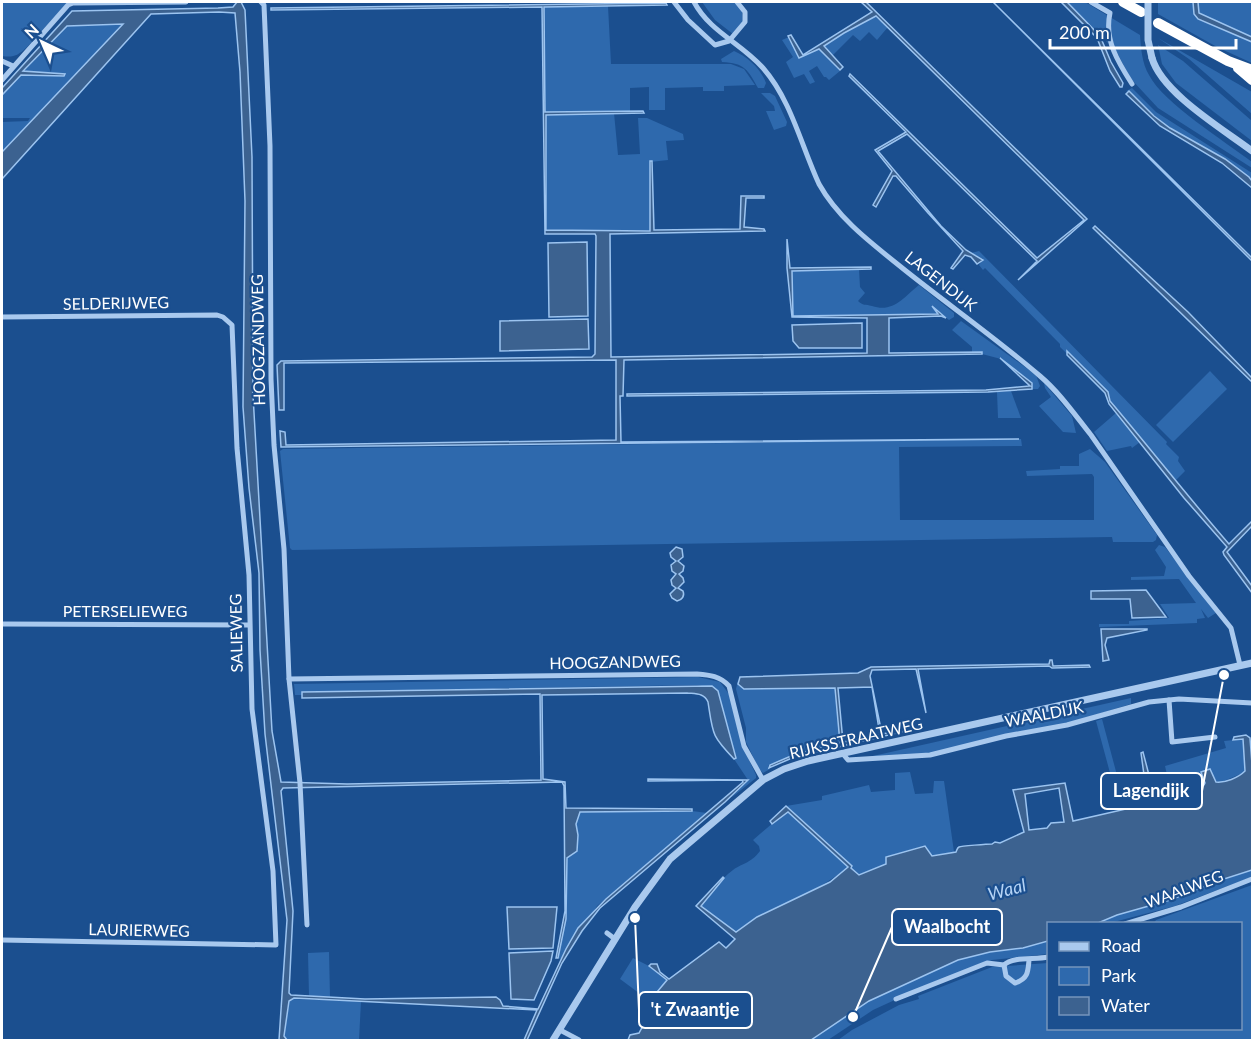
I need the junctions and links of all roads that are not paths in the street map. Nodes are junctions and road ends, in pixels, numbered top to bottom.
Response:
1 (186, 2) edge
2 (261, 2) edge
3 (674, 2) edge
4 (694, 2) edge
5 (737, 2) edge
6 (1091, 2) edge
7 (1123, 2) edge
8 (1148, 2) edge
9 (1141, 12) dead end
10 (1158, 22) dead end
11 (729, 41) junction
12 (2, 61) edge
13 (1228, 61) junction
14 (13, 66) junction
15 (1252, 70) edge
16 (2, 80) edge
17 (1252, 80) edge
18 (1132, 84) dead end
19 (1252, 151) edge
20 (2, 317) edge
21 (229, 320) joint
22 (2, 624) edge
23 (249, 624) junction
24 (1252, 663) edge
25 (1240, 666) junction
26 (289, 679) junction
27 (1169, 700) junction
28 (1252, 703) edge
29 (1215, 737) dead end
30 (843, 754) junction
31 (763, 780) junction
32 (1252, 879) edge
33 (1132, 922) edge
34 (307, 925) dead end
35 (607, 933) dead end
36 (615, 939) junction
37 (2, 940) edge
38 (276, 945) joint
39 (1047, 957) edge
40 (1029, 960) junction
41 (1004, 965) junction
42 (896, 999) dead end
43 (560, 1030) junction
44 (567, 1038) edge
45 (553, 1041) edge
46 (579, 1041) edge

1 - 14 street
2 - 26 street, HOOGZANDWEG
3 - 11 street
4 - 11 street, LAGENDIJK
5 - 11 street
6 - 18 street
7 - 9 highway
8 - 19 street, bridge
10 - 13 highway
11 - 25 street, LAGENDIJK
12 - 14 street
13 - 15 highway
13 - 17 highway
14 - 16 street
20 - 21 street, SELDERIJWEG
21 - 23 street, SALIEWEG
22 - 23 street, PETERSELIEWEG
23 - 38 street, SALIEWEG
24 - 25 street, RIJKSSTRAATWEG
25 - 30 street, RIJKSSTRAATWEG
26 - 31 street, HOOGZANDWEG
26 - 34 street, HOOGZANDWEG
27 - 28 street, WAALDIJK
27 - 29 street
27 - 30 street, WAALDIJK
30 - 31 street, RIJKSSTRAATWEG
31 - 36 street, RIJKSSTRAATWEG
32 - 33 street, WAALWEG
35 - 36 street
36 - 43 street, RIJKSSTRAATWEG
37 - 38 street, LAURIERWEG
39 - 40 street
40 - 41 street
40 - 41 street
41 - 42 street
43 - 44 street
43 - 45 street, RIJKSSTRAATWEG
44 - 46 street

